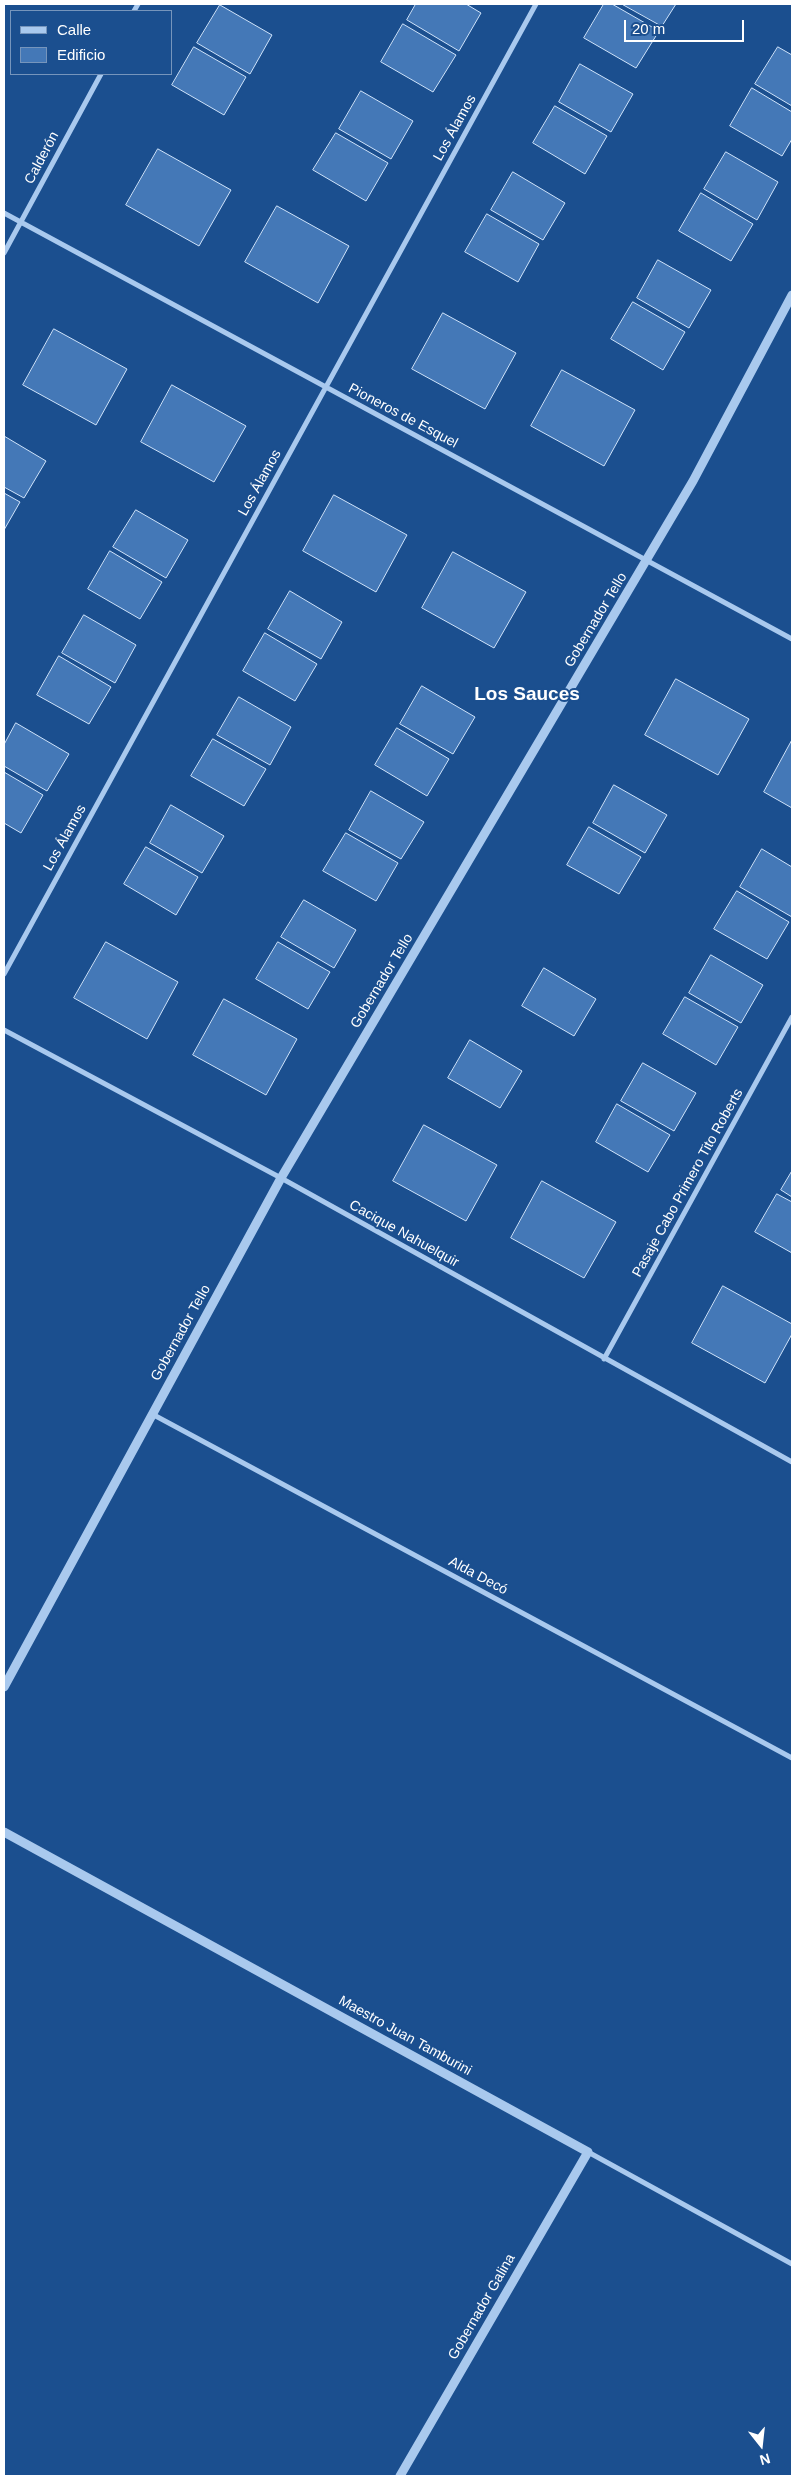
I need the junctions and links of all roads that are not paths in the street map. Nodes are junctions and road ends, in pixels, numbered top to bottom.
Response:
1 (536, 4) edge
2 (99, 75) edge
3 (4, 213) edge
4 (20, 222) junction
5 (4, 252) edge
6 (792, 295) edge
7 (325, 387) junction
8 (647, 560) junction
9 (792, 639) edge
10 (4, 974) edge
11 (792, 1017) edge
12 (4, 1030) edge
13 (281, 1178) junction
14 (604, 1359) junction
15 (152, 1414) junction
16 (792, 1462) edge
17 (4, 1686) edge
18 (792, 1758) edge
19 (4, 1832) edge
20 (588, 2152) junction
21 (792, 2264) edge
22 (400, 2476) edge

1 - 7 street, Los Álamos
2 - 4 street, Calderón
3 - 4 street, Pioneros de Esquel
4 - 5 street, Calderón
4 - 7 street, Pioneros de Esquel
6 - 8 street, Gobernador Tello
7 - 8 street, Pioneros de Esquel
7 - 10 street, Los Álamos
8 - 9 street, Pioneros de Esquel
8 - 13 street, Gobernador Tello
11 - 14 street, Pasaje Cabo Primero Tito Roberts
12 - 13 street, Cacique Nahuelquir
13 - 14 street, Cacique Nahuelquir
13 - 15 street, Gobernador Tello
14 - 16 street, Cacique Nahuelquir
15 - 17 street, Gobernador Tello
15 - 18 street, Alda Decó
19 - 20 street, Maestro Juan Tamburini
20 - 21 street, Maestro Juan Tamburini
20 - 22 street, Gobernador Galina

